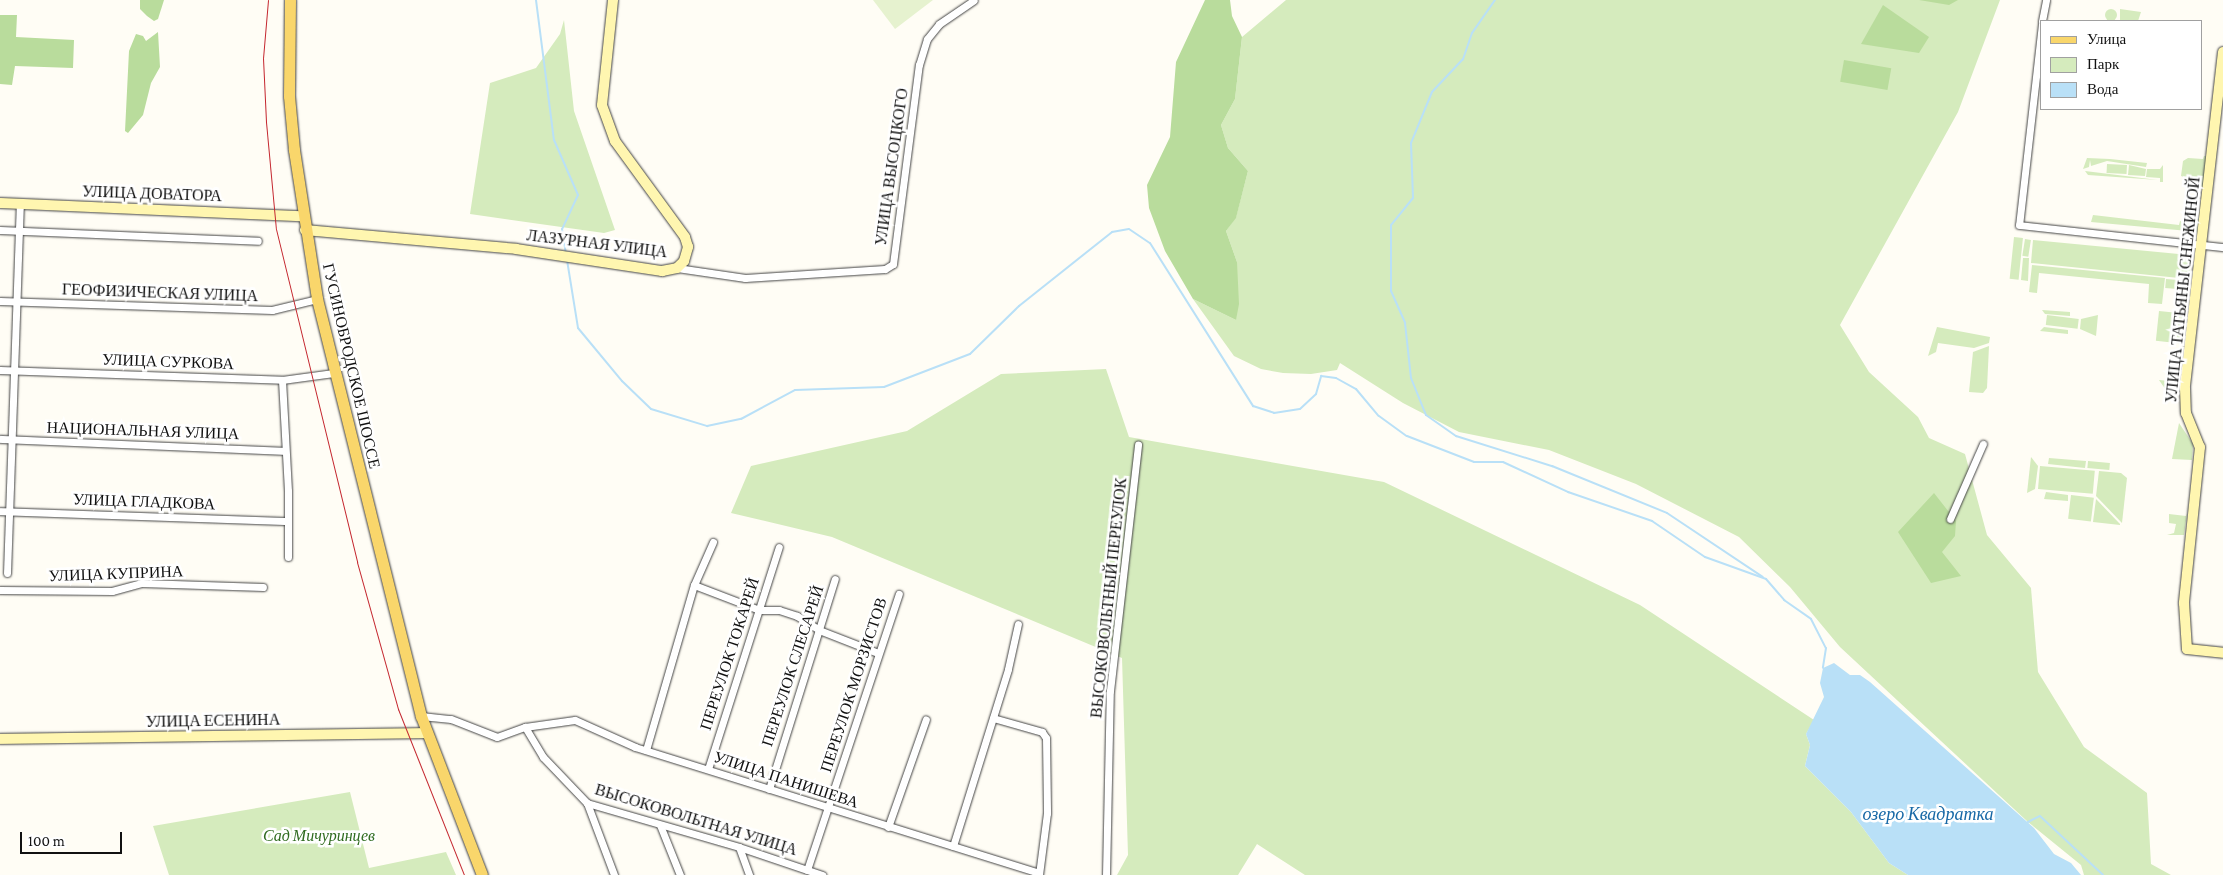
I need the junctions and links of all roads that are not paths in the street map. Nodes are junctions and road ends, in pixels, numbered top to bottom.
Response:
1 (290, 0) edge
2 (613, 0) edge
3 (974, 0) edge
4 (2046, 0) edge
5 (2042, 20) edge
6 (2040, 40) edge
7 (2223, 52) edge
8 (0, 203) edge
9 (20, 204) junction
10 (302, 216) junction
11 (0, 230) edge
12 (305, 230) junction
13 (18, 231) junction
14 (258, 241) dead end
15 (2202, 244) junction
16 (2223, 247) edge
17 (677, 268) junction
18 (318, 299) junction
19 (0, 301) edge
20 (18, 301) junction
21 (0, 370) edge
22 (16, 370) junction
23 (334, 373) junction
24 (282, 380) junction
25 (0, 439) edge
26 (14, 440) junction
27 (1983, 444) dead end
28 (1138, 445) dead end
29 (284, 451) junction
30 (0, 510) edge
31 (10, 511) junction
32 (1950, 519) dead end
33 (288, 521) junction
34 (713, 542) dead end
35 (779, 547) dead end
36 (288, 557) dead end
37 (7, 573) dead end
38 (835, 579) dead end
39 (694, 585) junction
40 (263, 587) dead end
41 (0, 590) edge
42 (899, 594) dead end
43 (759, 610) junction
44 (1018, 624) dead end
45 (819, 630) junction
46 (878, 653) junction
47 (2223, 653) edge
48 (421, 716) junction
49 (993, 718) junction
50 (926, 719) dead end
51 (525, 727) junction
52 (426, 733) junction
53 (0, 739) edge
54 (646, 750) junction
55 (708, 769) junction
56 (769, 789) junction
57 (587, 803) junction
58 (828, 808) junction
59 (660, 825) junction
60 (888, 827) junction
61 (952, 846) junction
62 (739, 847) junction
63 (807, 870) junction
64 (1039, 874) edge
65 (482, 875) edge
66 (614, 875) edge
67 (680, 875) edge
68 (749, 875) edge
69 (822, 875) edge
70 (1106, 875) edge

1 - 10 main road, ГУСИНОБРОДСКОЕ ШОССЕ
2 - 17 street, ЛАЗУРНАЯ УЛИЦА
3 - 17 street, УЛИЦА ВЫСОЦКОГО
4 - 5 street
6 - 15 street
7 - 15 street, УЛИЦА ТАТЬЯНЫ СНЕЖИНОЙ
8 - 9 street, УЛИЦА ДОВАТОРА
9 - 10 street, УЛИЦА ДОВАТОРА
9 - 13 street
10 - 12 main road, ГУСИНОБРОДСКОЕ ШОССЕ
11 - 13 street
12 - 17 street, ЛАЗУРНАЯ УЛИЦА
12 - 18 main road, ГУСИНОБРОДСКОЕ ШОССЕ
13 - 14 street
13 - 20 street
15 - 16 street
15 - 47 street, УЛИЦА ТАТЬЯНЫ СНЕЖИНОЙ
18 - 20 street, ГЕОФИЗИЧЕСКАЯ УЛИЦА
18 - 23 main road, ГУСИНОБРОДСКОЕ ШОССЕ
19 - 20 street, ГЕОФИЗИЧЕСКАЯ УЛИЦА
20 - 22 street
21 - 22 street, УЛИЦА СУРКОВА
22 - 24 street, УЛИЦА СУРКОВА
22 - 26 street
23 - 24 street, УЛИЦА СУРКОВА
23 - 48 main road, ГУСИНОБРОДСКОЕ ШОССЕ
24 - 29 street
25 - 26 street, НАЦИОНАЛЬНАЯ УЛИЦА
26 - 29 street, НАЦИОНАЛЬНАЯ УЛИЦА
26 - 31 street
27 - 32 street
28 - 70 street, ВЫСОКОВОЛЬТНЫЙ ПЕРЕУЛОК
29 - 33 street
30 - 31 street, УЛИЦА ГЛАДКОВА
31 - 33 street, УЛИЦА ГЛАДКОВА
31 - 37 street
33 - 36 street
34 - 39 street
35 - 43 street, ПЕРЕУЛОК ТОКАРЕЙ
38 - 45 street, ПЕРЕУЛОК СЛЕСАРЕЙ
39 - 43 street
39 - 54 street
40 - 41 street, УЛИЦА КУПРИНА
42 - 46 street, ПЕРЕУЛОК МОРЗИСТОВ
43 - 45 street
43 - 55 street, ПЕРЕУЛОК ТОКАРЕЙ
44 - 49 street
45 - 46 street
45 - 56 street, ПЕРЕУЛОК СЛЕСАРЕЙ
46 - 58 street, ПЕРЕУЛОК МОРЗИСТОВ
48 - 51 street
48 - 52 main road, ГУСИНОБРОДСКОЕ ШОССЕ
49 - 61 street
49 - 64 street
50 - 60 street
51 - 54 street, УЛИЦА ПАНИШЕВА
51 - 57 street, ВЫСОКОВОЛЬТНАЯ УЛИЦА
52 - 53 street, УЛИЦА ЕСЕНИНА
52 - 65 main road, ГУСИНОБРОДСКОЕ ШОССЕ
54 - 55 street, УЛИЦА ПАНИШЕВА
55 - 56 street, УЛИЦА ПАНИШЕВА
56 - 58 street, УЛИЦА ПАНИШЕВА
57 - 59 street, ВЫСОКОВОЛЬТНАЯ УЛИЦА
57 - 66 street
58 - 60 street, УЛИЦА ПАНИШЕВА
58 - 63 street, ПЕРЕУЛОК МОРЗИСТОВ
59 - 62 street, ВЫСОКОВОЛЬТНАЯ УЛИЦА
59 - 67 street
60 - 61 street, УЛИЦА ПАНИШЕВА
61 - 64 street, УЛИЦА ПАНИШЕВА
62 - 63 street, ВЫСОКОВОЛЬТНАЯ УЛИЦА
62 - 68 street
63 - 69 street, ВЫСОКОВОЛЬТНАЯ УЛИЦА

